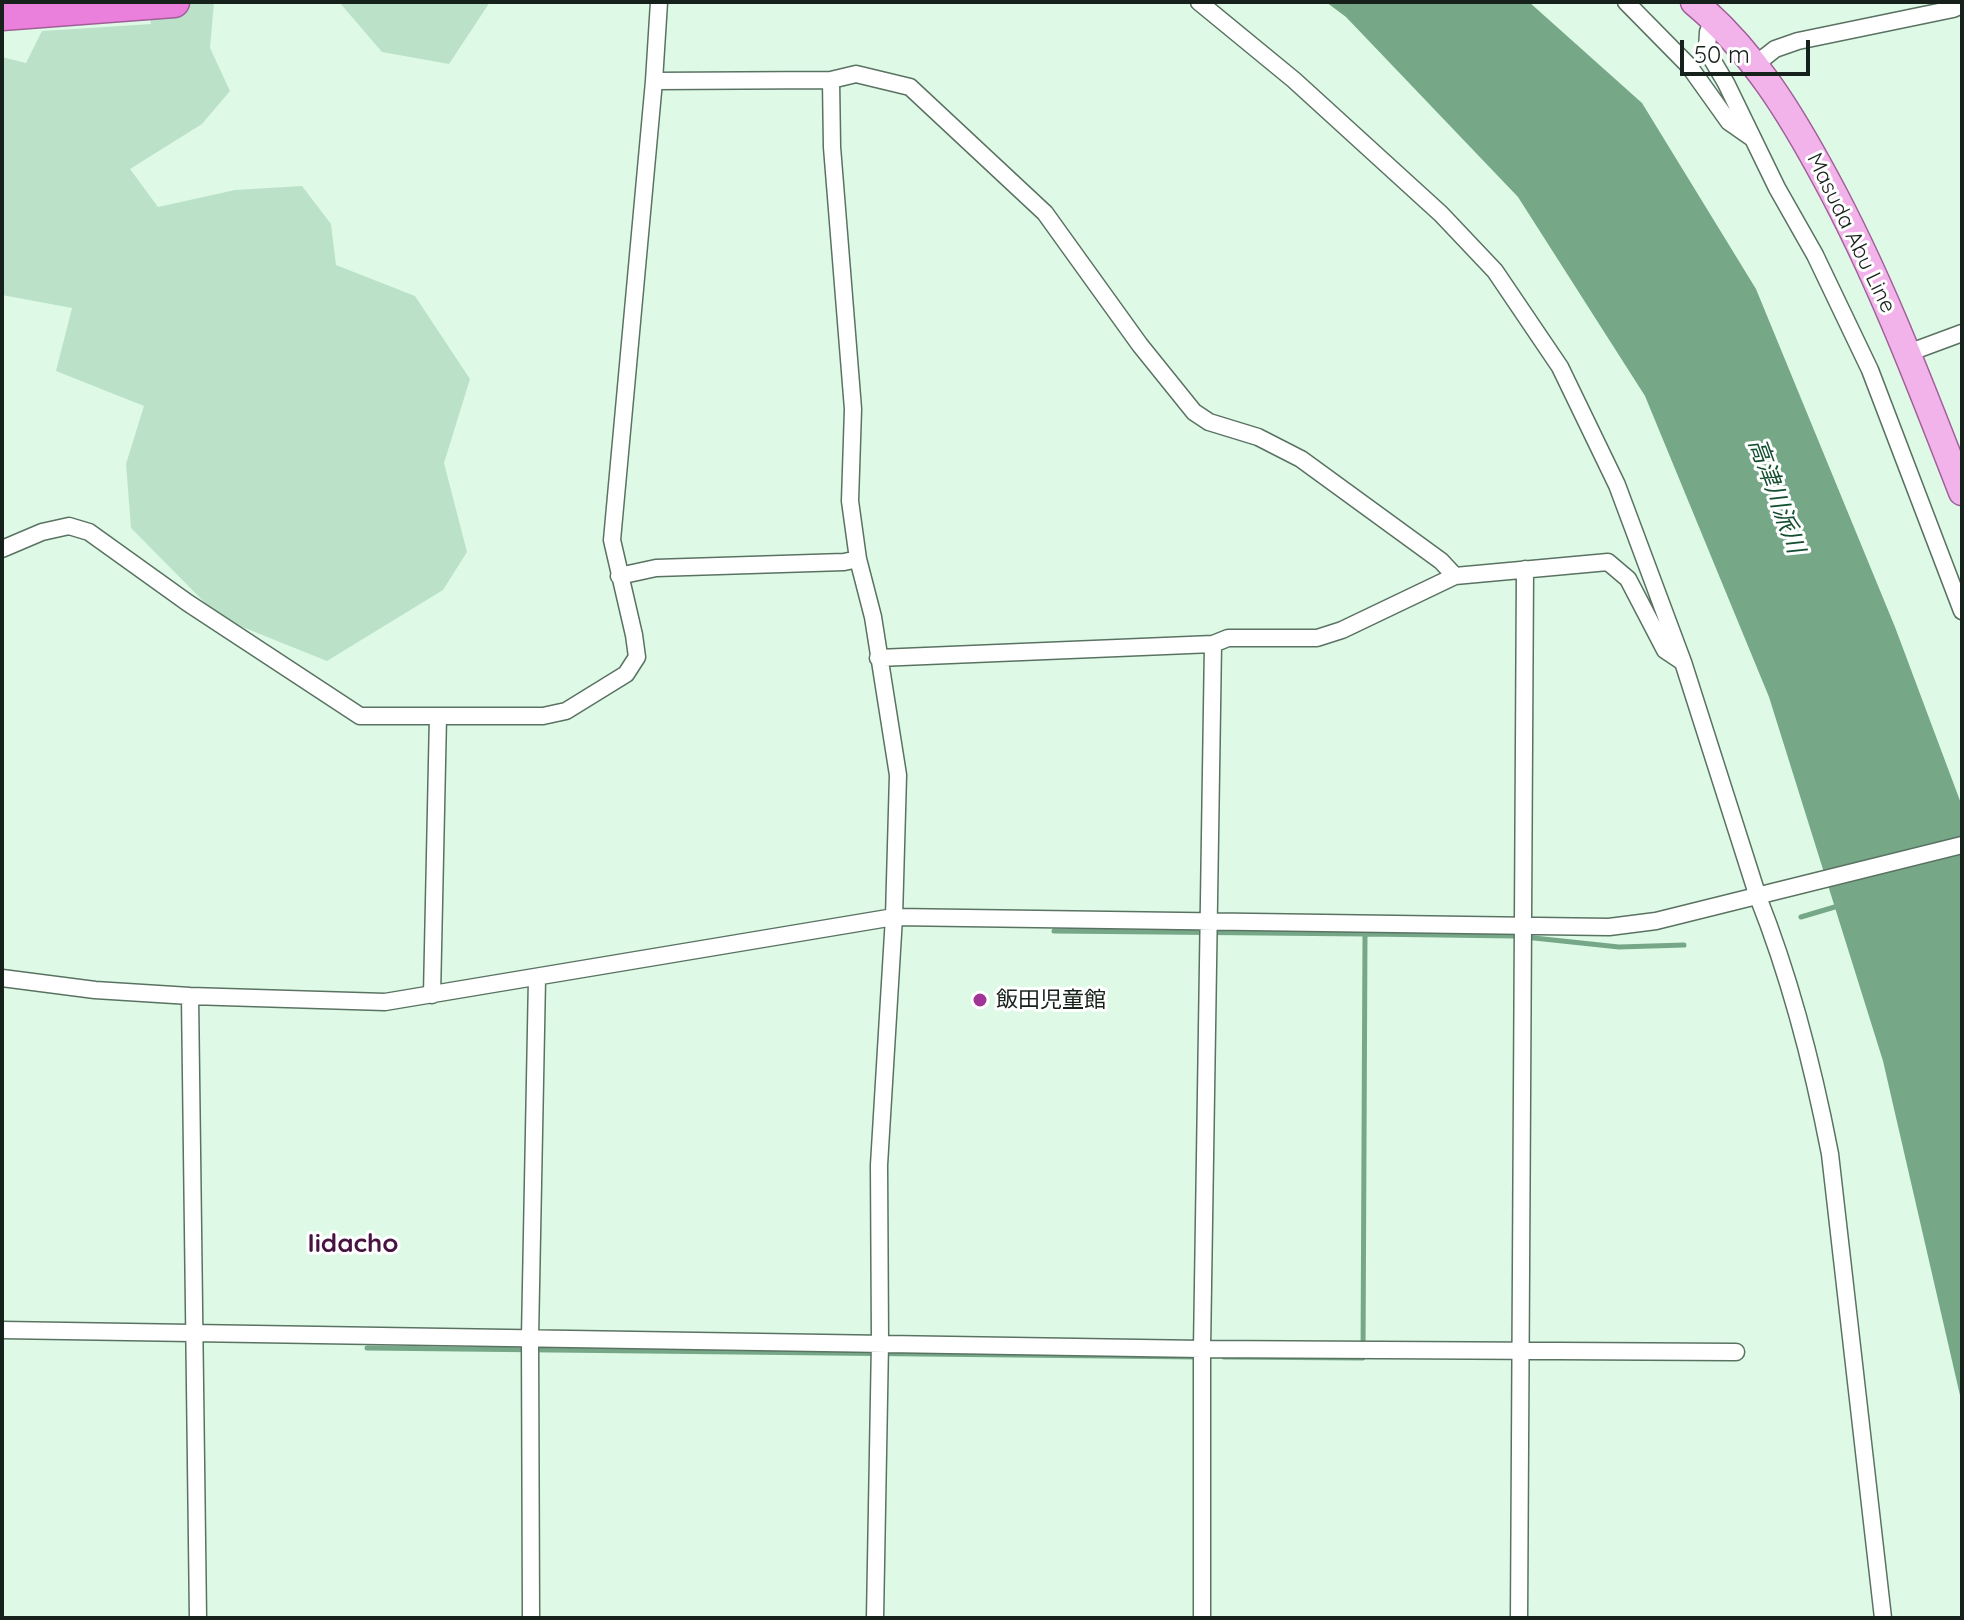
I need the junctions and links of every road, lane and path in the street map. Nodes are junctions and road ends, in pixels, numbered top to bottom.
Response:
1 (174, 2) edge
2 (659, 2) edge
3 (1199, 2) edge
4 (1626, 2) edge
5 (1962, 5) edge
6 (1703, 11) edge
7 (10, 14) edge
8 (1756, 64) junction
9 (831, 80) junction
10 (654, 81) junction
11 (1754, 139) junction
12 (1962, 333) edge
13 (1908, 353) junction
14 (1962, 492) edge
15 (2, 549) edge
16 (858, 559) junction
17 (1525, 569) junction
18 (619, 576) junction
19 (1455, 576) junction
20 (1962, 611) edge
21 (1213, 644) junction
22 (878, 658) junction
23 (1683, 662) junction
24 (438, 716) junction
25 (1962, 845) edge
26 (1766, 895) junction
27 (894, 917) junction
28 (1209, 920) junction
29 (1523, 925) junction
30 (2, 978) edge
31 (537, 978) junction
32 (432, 995) junction
33 (190, 996) junction
34 (2, 1330) edge
35 (193, 1332) junction
36 (530, 1337) junction
37 (880, 1342) junction
38 (1202, 1349) junction
39 (1521, 1350) junction
40 (1736, 1352) dead end
41 (198, 1618) edge
42 (531, 1618) edge
43 (875, 1618) edge
44 (1202, 1618) edge
45 (1519, 1618) edge
46 (1883, 1618) edge

1 - 7 highway
2 - 10 street
3 - 23 street
4 - 11 street
5 - 8 street
6 - 8 main road, Masuda Abu Line
6 - 11 street
8 - 13 main road, Masuda Abu Line
9 - 10 street
9 - 16 street
9 - 19 street
10 - 18 street
11 - 20 street
12 - 13 street
13 - 14 main road, Masuda Abu Line
15 - 24 street
16 - 18 street
16 - 22 street
17 - 19 street
17 - 23 street
17 - 29 street
18 - 24 street
19 - 21 street
21 - 22 street
21 - 28 street
22 - 27 street
23 - 26 street
24 - 32 street
25 - 26 street
26 - 29 street
26 - 46 street
27 - 28 street
27 - 31 street
27 - 37 street
28 - 29 street
28 - 38 street
29 - 39 street
30 - 33 street
31 - 32 street
31 - 36 street
32 - 33 street
33 - 35 street
34 - 35 street
35 - 36 street
35 - 41 street
36 - 37 street
36 - 42 street
37 - 38 street
37 - 43 street
38 - 39 street
38 - 44 street
39 - 40 street
39 - 45 street

